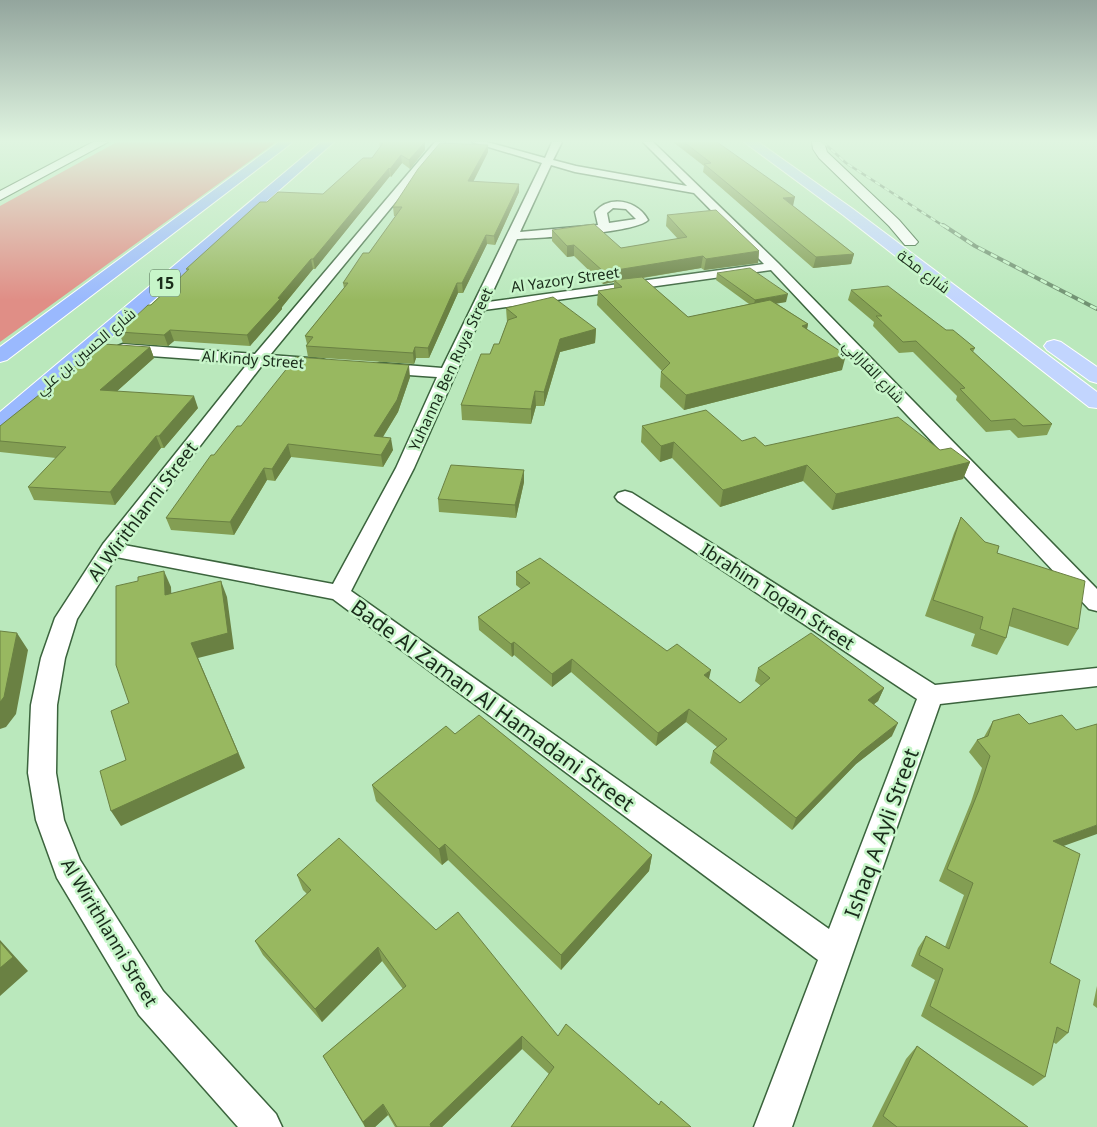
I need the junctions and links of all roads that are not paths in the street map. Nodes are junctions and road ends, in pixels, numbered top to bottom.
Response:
1 (216, 195) edge
2 (258, 195) edge
3 (268, 195) joint
4 (396, 195) edge
5 (532, 195) edge
6 (703, 195) edge
7 (823, 195) edge
8 (844, 195) edge
9 (864, 195) edge
10 (605, 227) dead end
11 (512, 236) junction
12 (910, 242) junction
13 (774, 266) junction
14 (975, 289) dead end
15 (480, 307) junction
16 (1045, 340) dead end
17 (89, 347) junction
18 (0, 356) edge
19 (259, 359) junction
20 (338, 365) edge
21 (368, 367) edge
22 (447, 374) junction
23 (1097, 377) edge
24 (1097, 402) edge
25 (0, 423) edge
26 (625, 497) dead end
27 (110, 549) junction
28 (339, 594) junction
29 (1097, 603) edge
30 (1097, 677) edge
31 (932, 695) junction
32 (837, 954) junction
33 (263, 1127) edge
34 (774, 1127) edge

1 - 18 highway, 15
2 - 3 highway
3 - 17 highway, شارع الحسين بن علي / 15
4 - 19 street, Al Wirithlanni Street
5 - 11 street, Yuhanna Ben Ruya Street
6 - 13 street, شارع الفارابي
7 - 24 main road, شارع مكة
8 - 12 main road, شارع مكة
9 - 12 street
10 - 11 street
11 - 15 street, Yuhanna Ben Ruya Street
12 - 14 main road, شارع مكة
13 - 15 street, Al Yazory Street
13 - 29 street, شارع الفارابي
15 - 22 street, Yuhanna Ben Ruya Street
16 - 23 main road
17 - 19 street, Al Kindy Street
17 - 25 highway, شارع الحسين بن علي / 15
19 - 20 street, Al Kindy Street
19 - 27 street, Al Wirithlanni Street
21 - 22 street
22 - 28 street, Yuhanna Ben Ruya Street
26 - 31 street, Ibrahim Toqan Street
27 - 28 street, Bade Al Zaman Al Hamadani Street
27 - 33 street, Al Wirithlanni Street
28 - 32 street, Bade Al Zaman Al Hamadani Street
30 - 31 street
31 - 32 street, Ishaq A Ayli Street
32 - 34 street, Ishaq A Ayli Street

